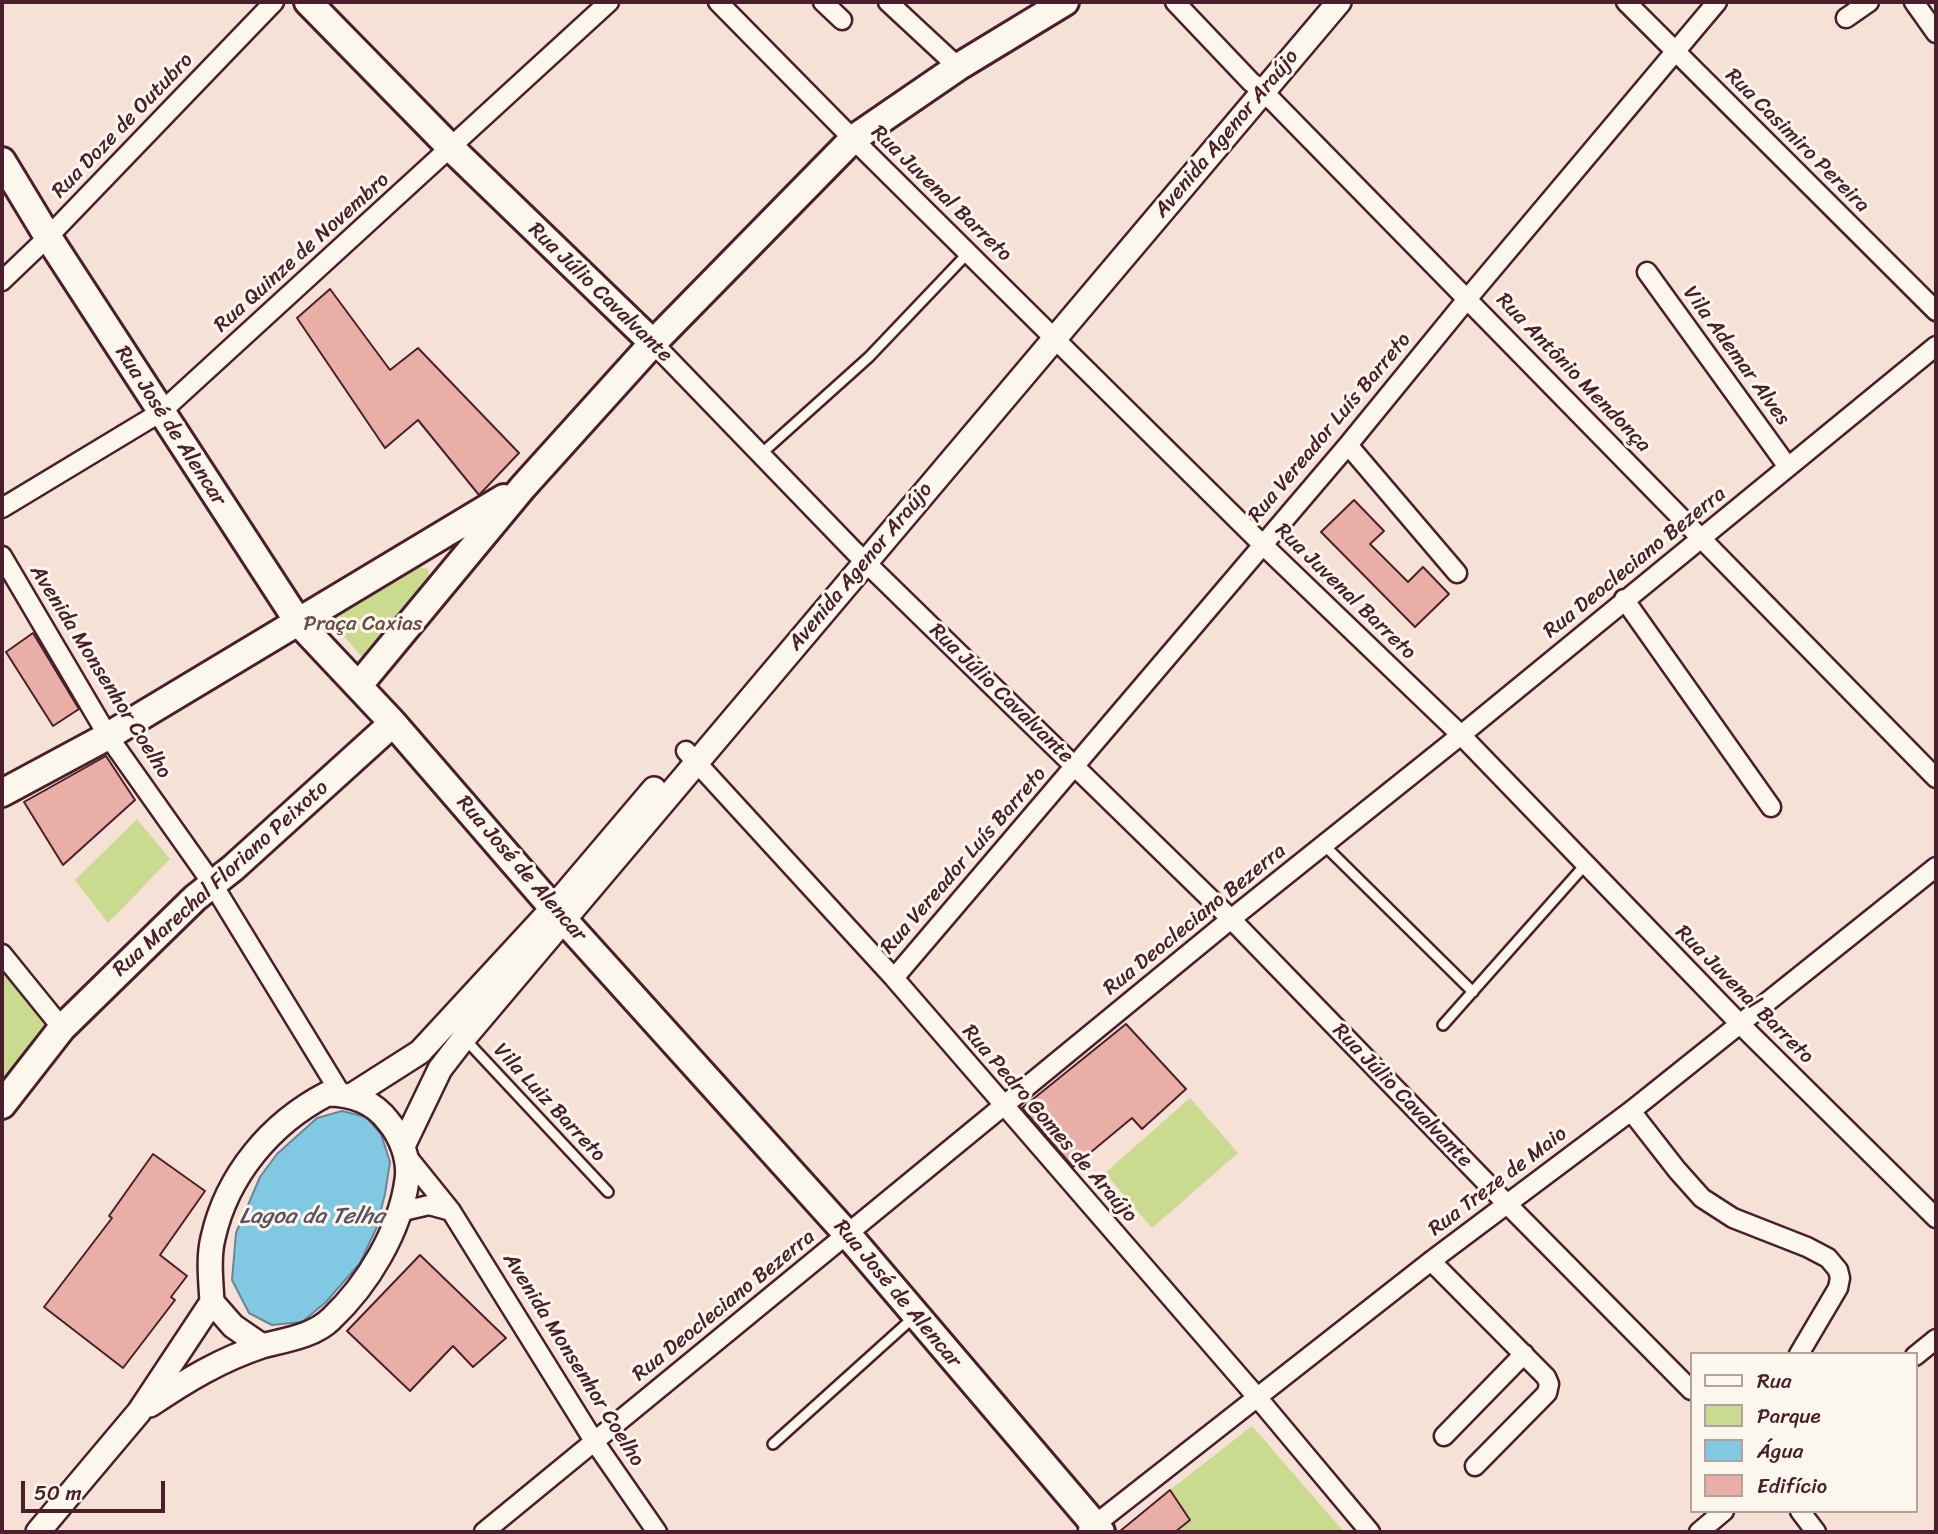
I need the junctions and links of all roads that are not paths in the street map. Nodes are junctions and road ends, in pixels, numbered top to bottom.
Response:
1 (274, 2) edge
2 (308, 2) edge
3 (609, 2) edge
4 (718, 2) edge
5 (823, 2) edge
6 (888, 2) edge
7 (1065, 2) edge
8 (1175, 2) edge
9 (1319, 2) edge
10 (1339, 2) edge
11 (1626, 2) edge
12 (1717, 2) edge
13 (1869, 2) edge
14 (1914, 2) edge
15 (1846, 18) dead end
16 (842, 20) dead end
17 (1936, 33) edge
18 (1675, 51) junction
19 (958, 67) junction
20 (1258, 87) junction
21 (853, 139) junction
22 (451, 148) junction
23 (2, 161) edge
24 (48, 237) junction
25 (969, 252) junction
26 (1647, 272) dead end
27 (2, 281) edge
28 (1468, 298) junction
29 (1936, 311) edge
30 (1050, 334) junction
31 (653, 343) junction
32 (1936, 346) edge
33 (161, 412) junction
34 (1348, 445) junction
35 (761, 454) junction
36 (1788, 467) junction
37 (523, 487) junction
38 (2, 508) edge
39 (1701, 540) junction
40 (1262, 544) junction
41 (2, 556) edge
42 (859, 557) junction
43 (1457, 573) dead end
44 (1624, 600) junction
45 (299, 623) junction
46 (359, 685) junction
47 (393, 723) junction
48 (1461, 735) junction
49 (108, 736) junction
50 (692, 756) junction
51 (1076, 766) junction
52 (1936, 778) edge
53 (2, 793) edge
54 (1771, 807) dead end
55 (1324, 845) junction
56 (1585, 865) junction
57 (1934, 875) edge
58 (212, 883) junction
59 (559, 914) junction
60 (1231, 919) junction
61 (2, 956) edge
62 (894, 978) junction
63 (1473, 992) junction
64 (1741, 1025) junction
65 (1443, 1026) dead end
66 (62, 1028) junction
67 (464, 1038) junction
68 (346, 1096) junction
69 (2, 1105) edge
70 (1003, 1106) junction
71 (1631, 1111) junction
72 (404, 1150) junction
73 (608, 1192) dead end
74 (1507, 1204) junction
75 (399, 1212) junction
76 (451, 1212) junction
77 (1936, 1218) edge
78 (848, 1235) junction
79 (1431, 1261) junction
80 (212, 1302) junction
81 (915, 1316) junction
82 (1936, 1339) edge
83 (262, 1346) junction
84 (1800, 1352) edge
85 (1524, 1354) junction
86 (1917, 1354) edge
87 (1689, 1388) edge
88 (1257, 1397) junction
89 (139, 1412) junction
90 (1444, 1437) dead end
91 (594, 1441) junction
92 (773, 1444) dead end
93 (1475, 1466) dead end
94 (1722, 1513) edge
95 (1801, 1513) edge
96 (1094, 1530) edge
97 (38, 1532) edge
98 (484, 1532) edge
99 (657, 1532) edge
100 (1370, 1532) edge
101 (1699, 1532) edge
102 (1815, 1532) edge

1 - 24 street, Rua Doze de Outubro
2 - 22 main road, Rua Júlio Cavalvante
3 - 22 street, Rua Quinze de Novembro
4 - 21 street, Rua Juvenal Barreto
5 - 16 street
6 - 19 street
7 - 19 main road
8 - 20 street, Rua Antônio Mendonça
9 - 20 street, Avenida Agenor Araújo
10 - 20 street, Avenida Agenor Araújo
11 - 18 street, Rua Casimiro Pereira
12 - 18 street, Rua Vereador Luís Barreto
13 - 15 street
14 - 17 street
18 - 28 street, Rua Vereador Luís Barreto
18 - 29 street, Rua Casimiro Pereira
19 - 21 main road
20 - 28 street, Rua Antônio Mendonça
20 - 30 street, Avenida Agenor Araújo
21 - 25 street, Rua Juvenal Barreto
21 - 31 main road
22 - 31 main road, Rua Júlio Cavalvante
22 - 33 street, Rua Quinze de Novembro
23 - 24 main road, Rua José de Alencar
24 - 27 street, Rua Doze de Outubro
24 - 33 main road, Rua José de Alencar
25 - 30 street, Rua Juvenal Barreto
25 - 35 lane
26 - 36 street, Vila Ademar Alves
28 - 34 street, Rua Vereador Luís Barreto
28 - 39 street, Rua Antônio Mendonça
30 - 40 street, Rua Juvenal Barreto
30 - 42 street, Avenida Agenor Araújo
31 - 35 street, Rua Júlio Cavalvante
31 - 37 main road
32 - 36 street, Rua Deocleciano Bezerra
33 - 38 street, Rua Quinze de Novembro
33 - 45 main road, Rua José de Alencar
34 - 40 street, Rua Vereador Luís Barreto
34 - 43 street
35 - 42 street, Rua Júlio Cavalvante
36 - 39 street, Rua Deocleciano Bezerra
37 - 45 main road
37 - 46 main road
39 - 44 street, Rua Deocleciano Bezerra
39 - 52 street, Rua Antônio Mendonça
40 - 48 street, Rua Juvenal Barreto
40 - 51 street, Rua Vereador Luís Barreto
41 - 49 street, Avenida Monsenhor Coelho
42 - 50 street, Avenida Agenor Araújo
42 - 51 street, Rua Júlio Cavalvante
44 - 48 street, Rua Deocleciano Bezerra
44 - 54 street
45 - 46 main road, Rua José de Alencar
45 - 49 main road
46 - 47 main road, Rua José de Alencar
47 - 58 main road, Rua Marechal Floriano Peixoto
47 - 59 main road, Rua José de Alencar
48 - 55 street, Rua Deocleciano Bezerra
48 - 56 street, Rua Juvenal Barreto
49 - 53 main road
49 - 58 street, Avenida Monsenhor Coelho
50 - 59 street, Avenida Agenor Araújo
50 - 62 street, Rua Pedro Gomes de Araújo
51 - 60 street, Rua Júlio Cavalvante
51 - 62 street, Rua Vereador Luís Barreto
55 - 60 street, Rua Deocleciano Bezerra
55 - 63 lane
56 - 63 lane
56 - 64 street, Rua Juvenal Barreto
57 - 64 street, Rua Treze de Maio
58 - 66 main road, Rua Marechal Floriano Peixoto
58 - 68 street, Avenida Monsenhor Coelho
59 - 67 street, Avenida Agenor Araújo
59 - 68 street, Avenida Agenor Araújo
59 - 78 main road, Rua José de Alencar
60 - 70 street, Rua Deocleciano Bezerra
60 - 74 street, Rua Júlio Cavalvante
61 - 66 street
62 - 70 street, Rua Pedro Gomes de Araújo
63 - 65 lane
64 - 71 street, Rua Treze de Maio
64 - 77 street, Rua Juvenal Barreto
66 - 69 main road, Rua Marechal Floriano Peixoto
67 - 72 street, Avenida Agenor Araújo
67 - 73 lane, Vila Luiz Barreto
68 - 72 street
68 - 80 street, Avenida Agenor Araújo
70 - 78 street, Rua Deocleciano Bezerra
70 - 88 street, Rua Pedro Gomes de Araújo
71 - 74 street, Rua Treze de Maio
71 - 84 street
72 - 75 street, Avenida Agenor Araújo
72 - 76 street, Avenida Monsenhor Coelho
74 - 79 street, Rua Treze de Maio
74 - 87 street, Rua Júlio Cavalvante
75 - 76 street
75 - 83 street, Avenida Agenor Araújo
76 - 91 street, Avenida Monsenhor Coelho
78 - 81 main road, Rua José de Alencar
78 - 91 street, Rua Deocleciano Bezerra
79 - 85 street
79 - 88 street, Rua Treze de Maio
80 - 83 street
80 - 89 street, Avenida Agenor Araújo
81 - 92 lane
81 - 96 main road, Rua José de Alencar
82 - 86 street
83 - 89 street, Avenida Agenor Araújo
85 - 90 street
85 - 93 street
88 - 96 street, Rua Treze de Maio
88 - 100 street, Rua Pedro Gomes de Araújo
89 - 97 street, Avenida Agenor Araújo
91 - 98 street, Rua Deocleciano Bezerra
91 - 99 street, Avenida Monsenhor Coelho
94 - 101 street
95 - 102 street

